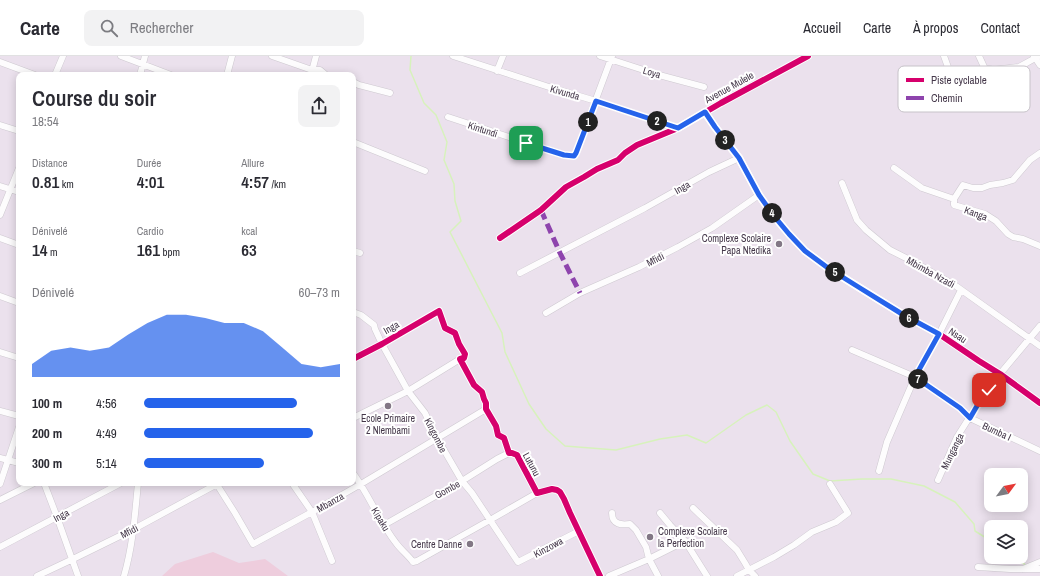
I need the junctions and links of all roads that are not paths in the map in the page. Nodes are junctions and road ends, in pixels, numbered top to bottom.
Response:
1 (63, 56) edge
2 (122, 56) edge
3 (145, 56) edge
4 (232, 56) edge
5 (272, 56) edge
6 (316, 56) edge
7 (453, 56) edge
8 (502, 56) edge
9 (600, 56) edge
10 (808, 56) edge
11 (944, 56) edge
12 (979, 56) edge
13 (1036, 57) edge
14 (612, 58) edge
15 (0, 62) edge
16 (143, 64) junction
17 (1040, 65) edge
18 (948, 66) edge
19 (984, 66) edge
20 (1019, 66) edge
21 (497, 71) junction
22 (27, 72) edge
23 (56, 72) edge
24 (141, 72) edge
25 (164, 72) edge
26 (228, 72) edge
27 (312, 72) edge
28 (322, 72) edge
29 (356, 84) edge
30 (704, 87) dead end
31 (390, 93) dead end
32 (596, 101) junction
33 (705, 112) junction
34 (448, 117) dead end
35 (0, 125) edge
36 (678, 128) junction
37 (16, 130) edge
38 (356, 143) edge
39 (1040, 153) edge
40 (739, 158) junction
41 (894, 168) dead end
42 (425, 171) dead end
43 (16, 176) edge
44 (842, 183) dead end
45 (0, 186) edge
46 (11, 189) junction
47 (16, 191) edge
48 (759, 195) junction
49 (954, 200) junction
50 (0, 215) edge
51 (0, 238) edge
52 (500, 238) dead end
53 (16, 243) edge
54 (1040, 246) edge
55 (520, 273) dead end
56 (961, 290) junction
57 (0, 296) edge
58 (16, 302) edge
59 (439, 311) joint
60 (356, 313) edge
61 (546, 313) dead end
62 (1040, 326) edge
63 (939, 334) junction
64 (1030, 338) junction
65 (382, 344) junction
66 (1040, 346) edge
67 (852, 350) dead end
68 (0, 352) edge
69 (16, 357) edge
70 (356, 357) edge
71 (460, 359) junction
72 (1000, 374) junction
73 (915, 377) junction
74 (408, 391) junction
75 (1040, 403) edge
76 (486, 409) junction
77 (0, 410) edge
78 (16, 415) edge
79 (356, 417) edge
80 (970, 418) junction
81 (16, 436) edge
82 (437, 438) junction
83 (1040, 451) edge
84 (509, 453) junction
85 (0, 458) edge
86 (8, 461) junction
87 (16, 462) edge
88 (878, 471) dead end
89 (356, 477) edge
90 (938, 480) dead end
91 (462, 481) junction
92 (0, 484) edge
93 (361, 484) junction
94 (830, 484) dead end
95 (27, 486) edge
96 (45, 486) edge
97 (116, 486) edge
98 (138, 486) edge
99 (212, 486) edge
100 (219, 486) edge
101 (294, 486) edge
102 (536, 493) junction
103 (1, 498) edge
104 (692, 508) dead end
105 (312, 512) junction
106 (660, 513) dead end
107 (612, 514) dead end
108 (58, 517) junction
109 (490, 520) junction
110 (384, 525) junction
111 (134, 529) junction
112 (579, 531) junction
113 (684, 540) junction
114 (0, 547) edge
115 (73, 559) junction
116 (649, 559) junction
117 (332, 561) dead end
118 (518, 562) joint
119 (1040, 562) edge
120 (978, 567) dead end
121 (1026, 568) junction
122 (1040, 569) edge
123 (749, 570) junction
124 (37, 576) edge
125 (78, 576) edge
126 (124, 576) edge
127 (600, 576) edge
128 (610, 576) edge
129 (658, 576) edge
130 (707, 576) edge
131 (737, 576) edge
132 (755, 576) edge

1 - 23 street
2 - 16 street
3 - 16 street
4 - 26 street
5 - 27 street
6 - 27 street
7 - 21 street, Kivunda
8 - 21 street
9 - 14 street, Loya
10 - 33 street, Avenue Mulele
11 - 18 street
12 - 19 street
13 - 17 street
13 - 20 street
14 - 30 street, Loya
14 - 32 street
15 - 22 street
16 - 24 street
16 - 25 street
21 - 32 street, Kivunda
27 - 28 street
29 - 31 street
32 - 34 street, Kintundi
32 - 36 street, Kivunda
33 - 36 street, Avenue Mulele
33 - 40 street, Nsau
35 - 37 street
36 - 52 street, Avenue Mulele
38 - 42 street
39 - 49 street
40 - 48 street, Nsau
40 - 55 street, Inga
41 - 49 street, Kanga
43 - 46 street
44 - 56 street, Mbimba Nzadi
45 - 46 street
46 - 47 street
46 - 50 street
48 - 61 street, Mfidi
48 - 63 street, Nsau
49 - 54 street, Kanga
51 - 53 street
56 - 63 street
56 - 64 street, Mbimba Nzadi
57 - 58 street
59 - 65 street, Inga
59 - 71 street, Lutunu
60 - 65 street, Kingombe
62 - 64 street, Munganga
63 - 72 street, Nsau
63 - 73 street
64 - 66 street, Mbimba Nzadi
64 - 72 street, Munganga
65 - 70 street, Inga
65 - 74 street, Kingombe
67 - 73 street, Bumba I
68 - 69 street
71 - 74 street
71 - 76 street, Lutunu
72 - 75 street, Nsau
72 - 80 street, Munganga
73 - 80 street, Bumba I
73 - 88 street
74 - 79 street
74 - 82 street, Kingombe
76 - 82 street, Mbanza
76 - 84 street, Lutunu
77 - 78 street
80 - 83 street, Bumba I
80 - 90 street, Munganga
81 - 86 street
82 - 91 street, Kingombe
82 - 93 street, Mbanza
84 - 91 street, Gombe
84 - 102 street, Lutunu
85 - 86 street
86 - 87 street
86 - 92 street
89 - 93 street, Kipaku
91 - 109 street, Kingombe
91 - 110 street, Gombe
93 - 105 street, Mbanza
93 - 110 street, Kipaku
94 - 123 street
95 - 103 street
96 - 108 street
97 - 108 street, Inga
98 - 111 street
99 - 111 street, Mfidi
100 - 105 street, Mbanza
101 - 105 street
102 - 109 street
102 - 112 street
104 - 123 street
105 - 117 street
106 - 113 street
107 - 116 street
108 - 114 street, Inga
108 - 115 street
109 - 110 street, Kipaku
109 - 118 street, Kingombe
111 - 115 street, Mfidi
111 - 126 street
112 - 118 street, Kinzowa
112 - 127 street
113 - 116 street
113 - 130 street
115 - 124 street, Mfidi
115 - 125 street
116 - 128 street
116 - 129 street
119 - 121 street
120 - 121 street
121 - 122 street
123 - 131 street
123 - 132 street

